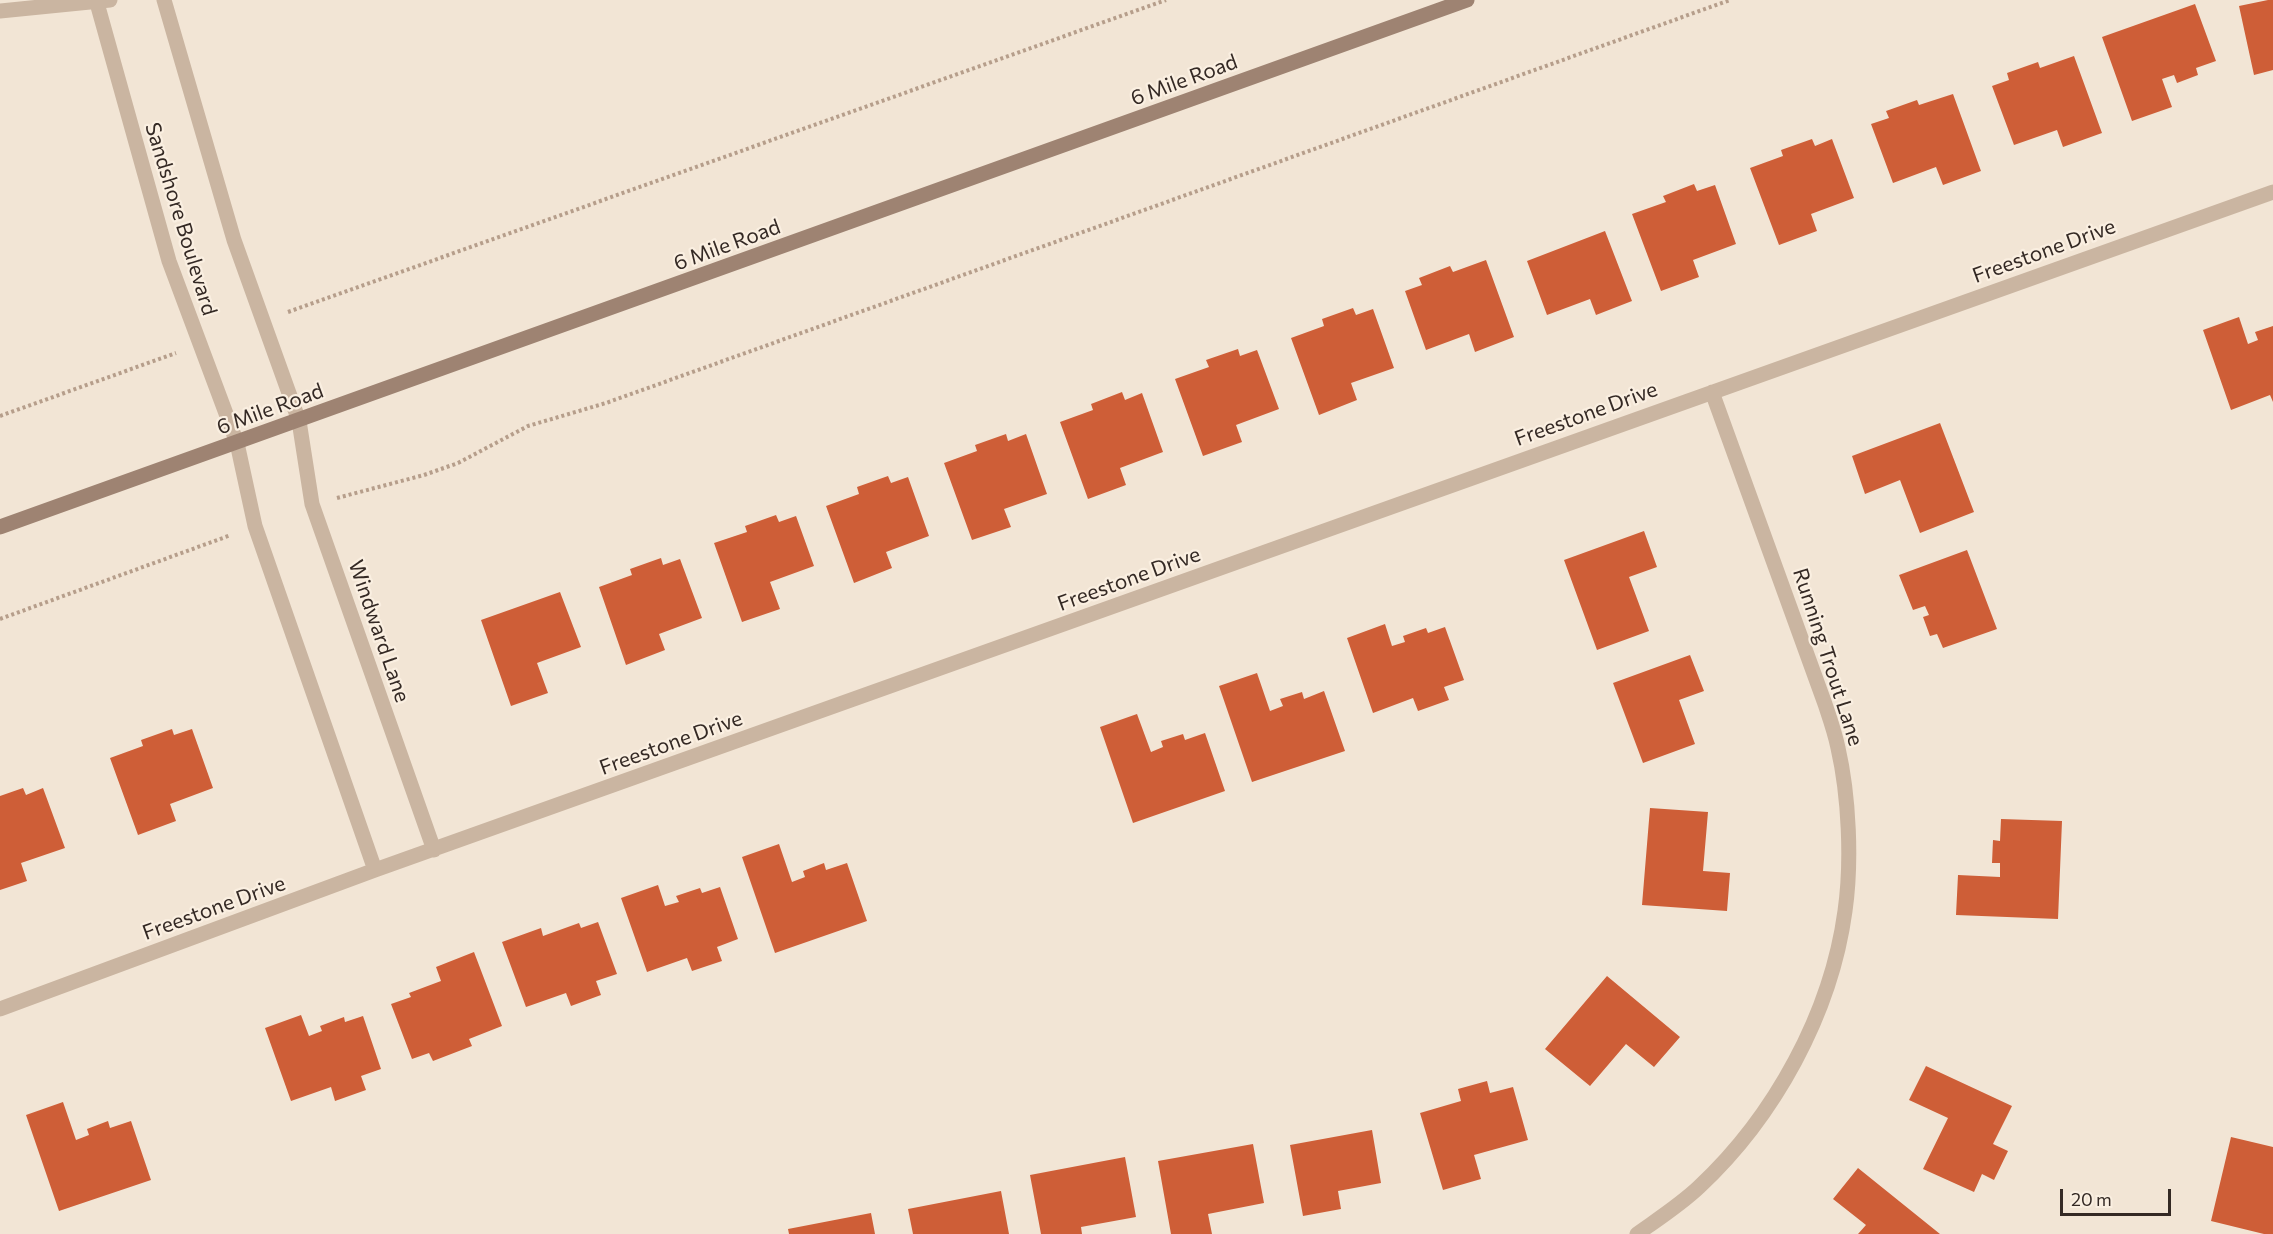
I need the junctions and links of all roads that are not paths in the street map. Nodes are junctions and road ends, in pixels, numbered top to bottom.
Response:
1 (164, 0) edge
2 (1467, 0) edge
3 (104, 1) edge
4 (0, 11) edge
5 (2273, 192) edge
6 (1712, 392) junction
7 (299, 422) junction
8 (237, 443) junction
9 (0, 528) edge
10 (434, 850) junction
11 (375, 870) junction
12 (0, 1010) edge
13 (1637, 1234) edge

1 - 7 street
2 - 7 street, 6 Mile Road
3 - 4 street
3 - 8 street, Sandshore Boulevard
5 - 6 street, Freestone Drive
6 - 10 street, Freestone Drive
6 - 13 street, Running Trout Lane
7 - 8 street, 6 Mile Road
7 - 10 street, Windward Lane
8 - 9 street, 6 Mile Road
8 - 11 street
10 - 11 street, Freestone Drive
11 - 12 street, Freestone Drive

